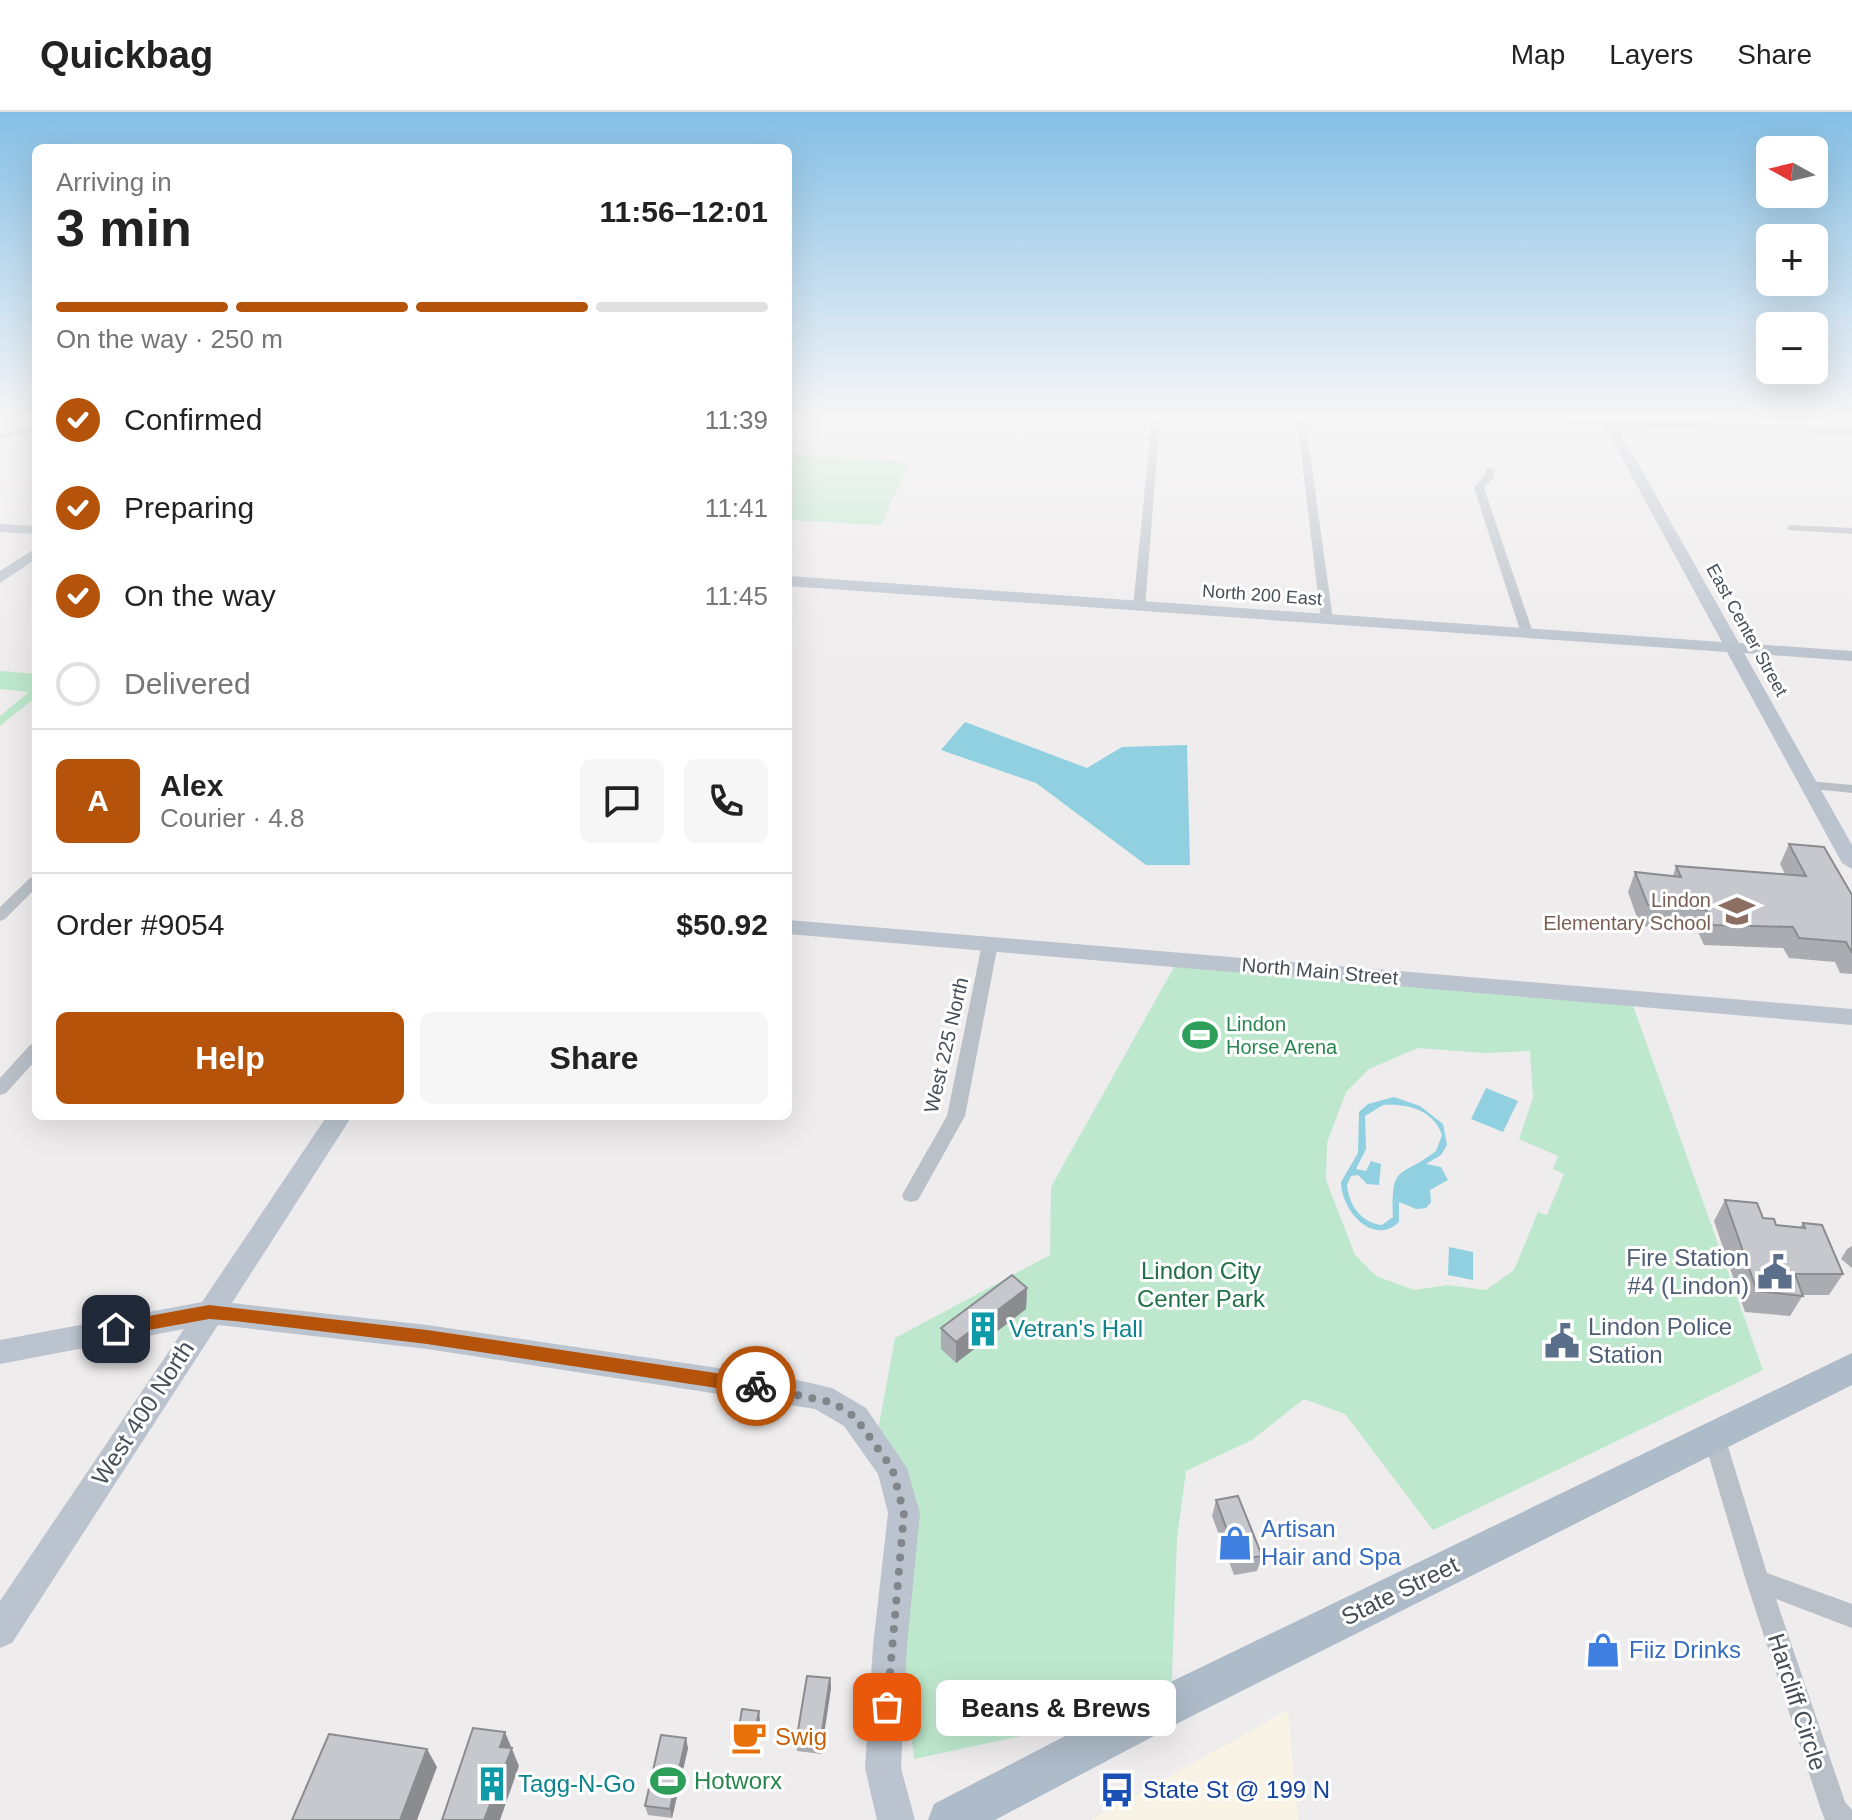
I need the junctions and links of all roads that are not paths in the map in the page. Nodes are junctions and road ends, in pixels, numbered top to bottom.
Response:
1 (1149, 498) edge
2 (1311, 498) edge
3 (1482, 498) edge
4 (1650, 498) edge
5 (0, 528) edge
6 (1792, 528) dead end
7 (32, 530) edge
8 (1852, 531) edge
9 (32, 555) edge
10 (0, 578) edge
11 (792, 581) edge
12 (1139, 607) junction
13 (1327, 620) junction
14 (1527, 633) junction
15 (1734, 648) junction
16 (1852, 656) edge
17 (1809, 785) junction
18 (1852, 789) edge
19 (1852, 863) edge
20 (32, 884) edge
21 (0, 916) edge
22 (792, 927) edge
23 (990, 944) junction
24 (1852, 1017) edge
25 (32, 1053) edge
26 (0, 1089) edge
27 (337, 1120) edge
28 (911, 1195) dead end
29 (209, 1312) junction
30 (0, 1352) edge
31 (1852, 1368) edge
32 (1714, 1437) junction
33 (1758, 1581) junction
34 (1852, 1616) edge
35 (0, 1631) edge
36 (896, 1820) edge
37 (950, 1820) edge
38 (1843, 1820) edge

1 - 12 street
2 - 13 street
3 - 14 street
4 - 15 street, East Center Street
5 - 7 street
6 - 8 street
9 - 10 street
11 - 12 street, North 200 East
12 - 13 street, North 200 East
13 - 14 street, North 200 East
14 - 15 street, North 200 East
15 - 16 street, North 200 East
15 - 17 street, East Center Street
17 - 18 street
17 - 19 street, East Center Street
20 - 21 street
22 - 23 street, North Main Street
23 - 24 street, North Main Street
23 - 28 street, West 225 North
25 - 26 street
27 - 29 street, West 400 North
29 - 30 street
29 - 35 street, West 400 North
29 - 36 street
31 - 32 main road, State Street
32 - 33 street, Harcliff Circle
32 - 37 main road, State Street
33 - 34 street
33 - 38 street, Harcliff Circle

